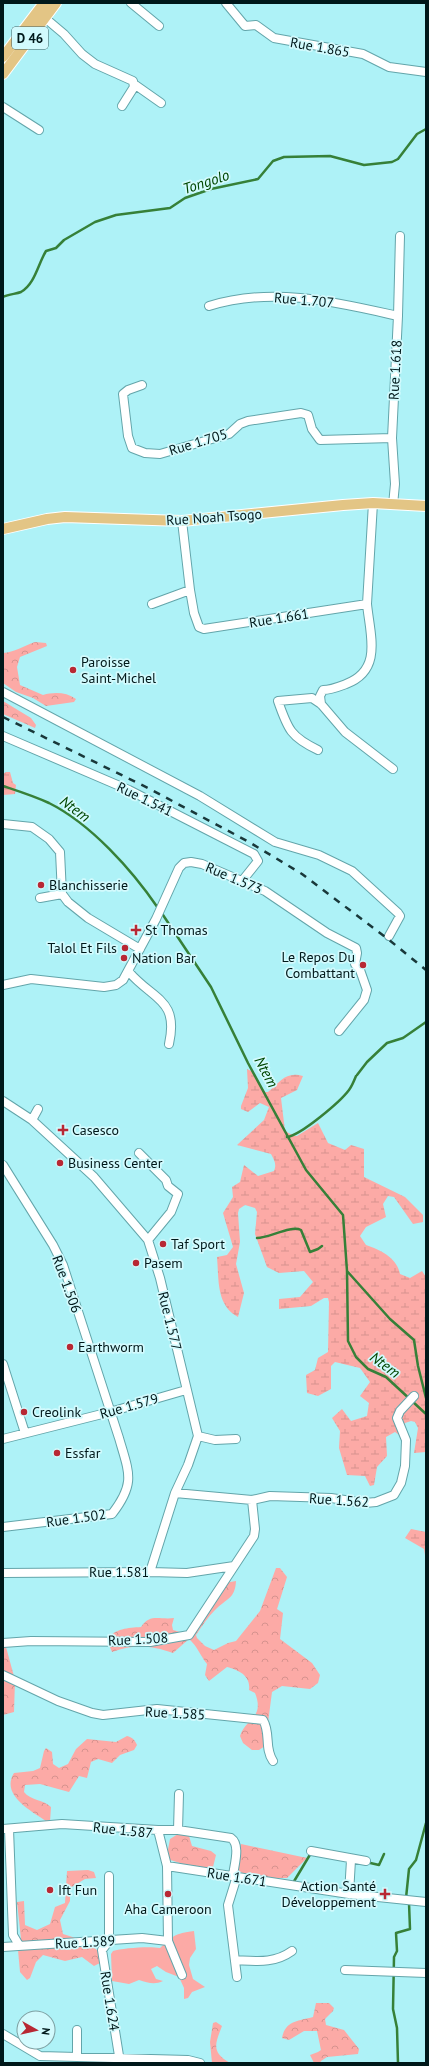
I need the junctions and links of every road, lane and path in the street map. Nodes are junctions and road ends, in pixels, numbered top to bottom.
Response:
1 (44, 3) edge
2 (56, 3) edge
3 (132, 3) edge
4 (226, 3) edge
5 (45, 18) junction
6 (158, 26) dead end
7 (3, 57) edge
8 (426, 72) edge
9 (3, 74) edge
10 (134, 84) junction
11 (161, 103) dead end
12 (122, 106) dead end
13 (3, 107) edge
14 (39, 130) dead end
15 (400, 236) dead end
16 (209, 306) dead end
17 (398, 316) junction
18 (142, 385) dead end
19 (392, 438) junction
20 (373, 503) junction
21 (393, 505) junction
22 (426, 506) edge
23 (182, 521) junction
24 (3, 529) edge
25 (190, 590) junction
26 (152, 604) dead end
27 (367, 604) junction
28 (3, 692) edge
29 (321, 704) junction
30 (3, 736) edge
31 (318, 750) dead end
32 (393, 769) dead end
33 (3, 824) edge
34 (242, 881) junction
35 (62, 894) junction
36 (40, 898) dead end
37 (389, 936) dead end
38 (140, 949) junction
39 (129, 972) junction
40 (3, 985) edge
41 (339, 1031) dead end
42 (169, 1044) dead end
43 (3, 1101) edge
44 (38, 1109) dead end
45 (32, 1120) junction
46 (139, 1153) dead end
47 (3, 1165) edge
48 (148, 1240) junction
49 (3, 1364) edge
50 (186, 1390) junction
51 (414, 1396) dead end
52 (110, 1412) junction
53 (25, 1433) junction
54 (198, 1436) junction
55 (3, 1439) edge
56 (236, 1439) dead end
57 (175, 1493) junction
58 (252, 1500) junction
59 (3, 1527) edge
60 (234, 1566) junction
61 (150, 1572) junction
62 (3, 1573) edge
63 (3, 1643) edge
64 (3, 1675) edge
65 (273, 1761) dead end
66 (179, 1794) dead end
67 (6, 1829) edge
68 (158, 1830) junction
69 (178, 1830) junction
70 (311, 1851) dead end
71 (351, 1860) junction
72 (366, 1861) dead end
73 (167, 1866) junction
74 (109, 1876) dead end
75 (235, 1876) junction
76 (349, 1894) junction
77 (426, 1902) edge
78 (109, 1941) junction
79 (168, 1941) junction
80 (19, 1945) junction
81 (3, 1947) edge
82 (292, 1951) dead end
83 (235, 1960) junction
84 (345, 1970) dead end
85 (426, 1973) edge
86 (182, 1975) dead end
87 (237, 1977) dead end
88 (77, 2030) dead end
89 (3, 2034) edge
90 (77, 2057) junction
91 (40, 2060) edge
92 (120, 2061) edge
93 (200, 2063) edge

1 - 7 main road, D 46
2 - 5 main road, D 46
3 - 6 street
4 - 8 street, Rue 1.865
5 - 9 main road, D 46
5 - 10 street
10 - 11 street
10 - 12 street
13 - 14 street
15 - 17 street, Rue 1.618
16 - 17 street, Rue 1.707
17 - 19 street, Rue 1.618
18 - 19 street, Rue 1.705
19 - 21 street, Rue 1.618
20 - 21 main road, Rue Noah Tsogo
20 - 23 main road, Rue Noah Tsogo
20 - 27 street
21 - 22 main road, Rue Noah Tsogo
23 - 24 main road, Rue Noah Tsogo
23 - 25 street, Rue 1.661
25 - 26 street
25 - 27 street, Rue 1.661
27 - 29 street
28 - 37 street
29 - 31 street
29 - 32 street
30 - 34 street, Rue 1.541
33 - 35 street
34 - 38 street, Rue 1.573
34 - 41 street, Rue 1.573
35 - 36 street
35 - 38 street
38 - 39 street, Rue 1.573
39 - 40 street, Rue 1.573
39 - 42 street
43 - 45 street, Rue 1.577
44 - 45 street
45 - 48 street, Rue 1.577
46 - 48 street
47 - 52 street, Rue 1.506
48 - 50 street, Rue 1.577
49 - 53 street
50 - 52 street, Rue 1.579
50 - 54 street, Rue 1.577
51 - 58 street, Rue 1.562
52 - 53 street, Rue 1.579
52 - 59 street, Rue 1.502
53 - 55 street, Rue 1.579
54 - 56 street
54 - 57 street
57 - 58 street, Rue 1.562
57 - 61 street
58 - 60 street, Rue 1.508
60 - 61 street, Rue 1.581
60 - 63 street, Rue 1.508
61 - 62 street, Rue 1.581
64 - 65 street, Rue 1.585
66 - 69 street
67 - 68 street, Rue 1.587
67 - 80 street
68 - 69 street
68 - 73 street, Rue 1.587
69 - 75 street
70 - 71 street
71 - 72 street
71 - 76 street
73 - 75 street, Rue 1.671
73 - 79 street, Rue 1.587
74 - 78 street, Rue 1.624
75 - 76 street, Rue 1.671
75 - 83 street
76 - 77 street, Rue 1.671
78 - 79 street, Rue 1.589
78 - 80 street, Rue 1.589
78 - 92 street, Rue 1.624
79 - 86 street
80 - 81 street, Rue 1.589
82 - 83 street
83 - 87 street
84 - 85 street
88 - 90 street
89 - 91 street
90 - 91 street
90 - 92 street
92 - 93 street

